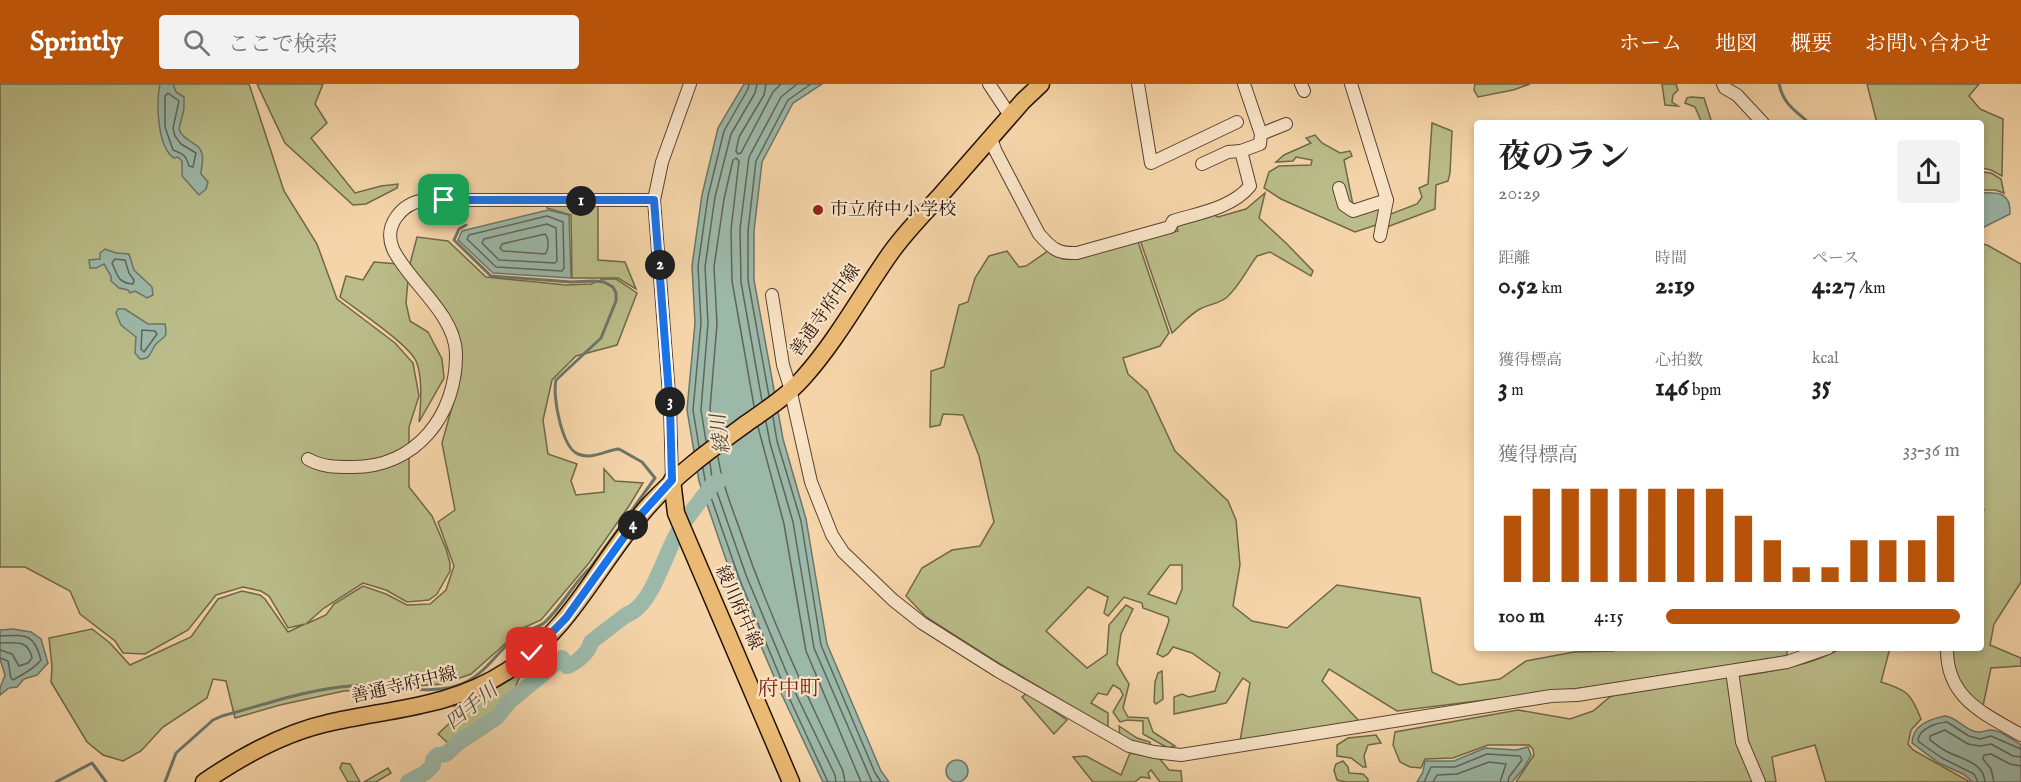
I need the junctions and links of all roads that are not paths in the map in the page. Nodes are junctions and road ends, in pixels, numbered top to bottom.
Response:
1 (690, 84) edge
2 (989, 84) edge
3 (1041, 84) edge
4 (1138, 84) edge
5 (1244, 84) edge
6 (1351, 84) edge
7 (1724, 84) edge
8 (1011, 114) junction
9 (1760, 120) edge
10 (1238, 122) dead end
11 (1286, 124) dead end
12 (1261, 134) junction
13 (991, 138) junction
14 (1241, 151) junction
15 (1202, 164) dead end
16 (1339, 188) dead end
17 (654, 200) junction
18 (1388, 200) junction
19 (1380, 236) dead end
20 (772, 294) dead end
21 (786, 394) junction
22 (308, 459) dead end
23 (672, 480) junction
24 (1819, 651) edge
25 (1947, 651) edge
26 (1732, 671) junction
27 (2017, 732) edge
28 (204, 782) edge
29 (791, 782) edge
30 (1759, 782) edge

1 - 17 street
2 - 8 street
3 - 8 main road, 善通寺府中線
4 - 10 street
5 - 12 street
6 - 18 street
7 - 9 street
8 - 13 main road, 善通寺府中線
11 - 12 street
12 - 14 street
13 - 14 street
13 - 21 main road, 善通寺府中線
14 - 15 street
16 - 18 street
17 - 22 street
17 - 23 street
18 - 19 street
20 - 21 street
21 - 23 main road, 善通寺府中線
21 - 26 street
23 - 28 main road, 善通寺府中線
23 - 29 main road, 綾川府中線
24 - 26 street
25 - 27 street
26 - 30 street

